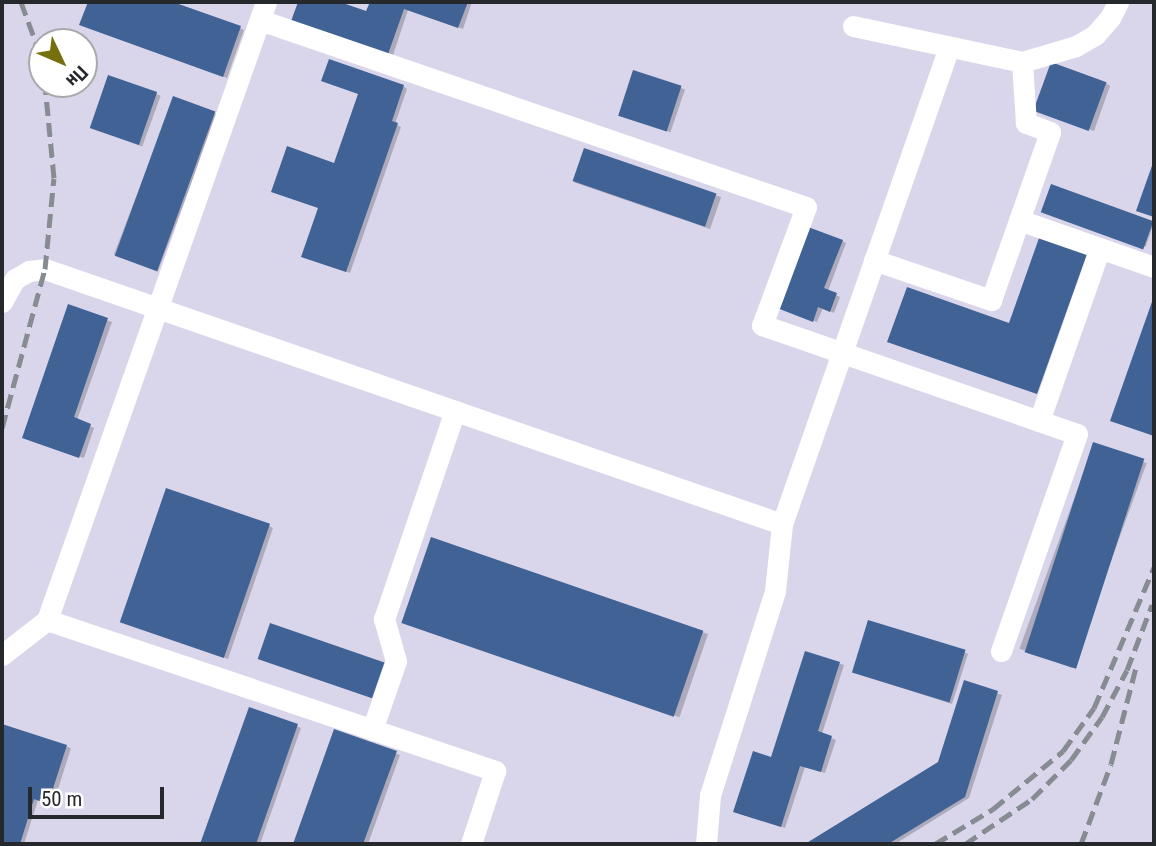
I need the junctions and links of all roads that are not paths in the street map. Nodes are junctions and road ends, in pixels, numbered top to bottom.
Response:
1 (1118, 2) edge
2 (263, 11) edge
3 (853, 26) dead end
4 (949, 47) junction
5 (1021, 62) junction
6 (1019, 220) junction
7 (1100, 248) junction
8 (874, 260) junction
9 (1154, 267) edge
10 (2, 302) edge
11 (158, 307) junction
12 (842, 352) junction
13 (455, 411) junction
14 (1039, 421) junction
15 (782, 524) junction
16 (47, 620) junction
17 (1002, 651) dead end
18 (2, 655) edge
19 (372, 730) junction
20 (471, 844) edge
21 (706, 844) edge

1 - 5 lane
2 - 11 lane
2 - 12 lane
3 - 4 lane
4 - 5 lane
4 - 8 lane
5 - 6 lane
6 - 7 lane
6 - 8 lane
7 - 9 lane
7 - 14 lane
8 - 12 lane
10 - 11 lane
11 - 13 lane
11 - 16 lane
12 - 14 lane
12 - 15 lane
13 - 15 lane
13 - 19 lane
14 - 17 lane
15 - 21 lane
16 - 18 lane
16 - 19 lane
19 - 20 lane

